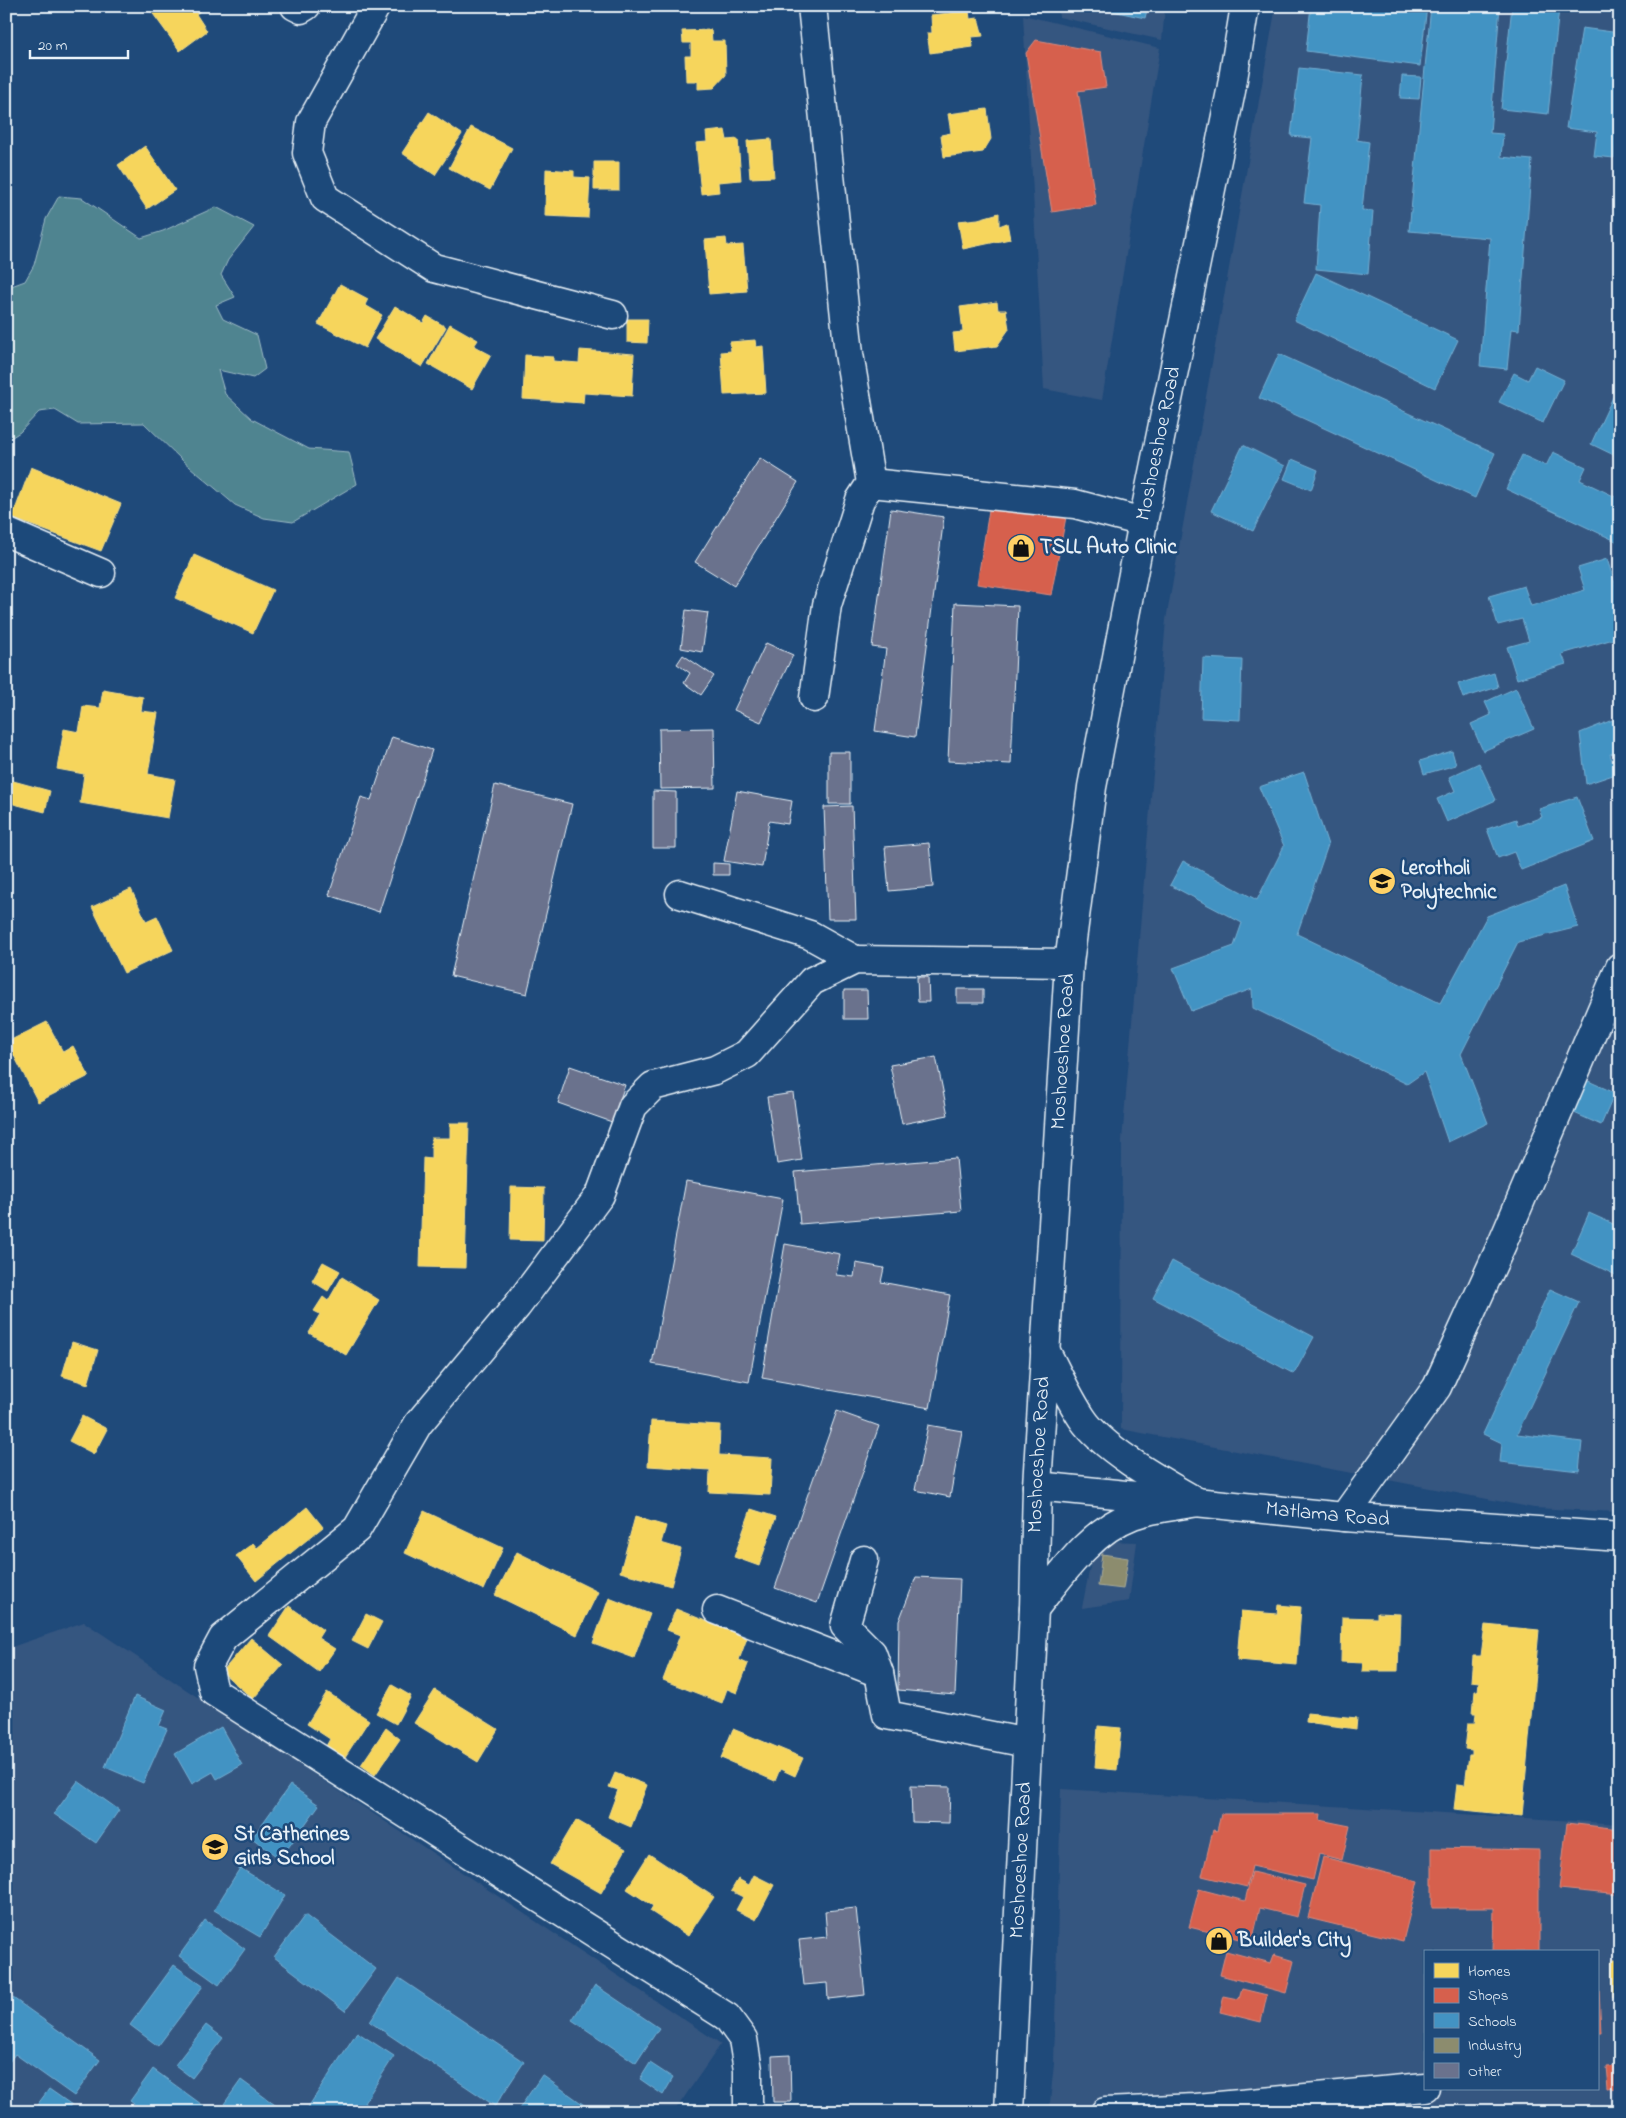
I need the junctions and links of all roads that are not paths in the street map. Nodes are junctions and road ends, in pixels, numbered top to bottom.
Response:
1 (295, 6) edge
2 (306, 6) edge
3 (376, 6) edge
4 (812, 6) edge
5 (1245, 6) edge
6 (613, 315) dead end
7 (871, 483) junction
8 (1143, 522) junction
9 (6, 532) edge
10 (101, 573) dead end
11 (814, 698) dead end
12 (680, 894) dead end
13 (855, 960) junction
14 (1069, 963) junction
15 (1620, 967) edge
16 (1045, 1350) junction
17 (1037, 1486) junction
18 (1197, 1502) junction
19 (1344, 1517) junction
20 (1620, 1537) edge
21 (864, 1560) dead end
22 (1034, 1609) junction
23 (717, 1610) dead end
24 (879, 1673) junction
25 (1026, 1743) junction
26 (1424, 2087) edge
27 (748, 2112) edge
28 (1009, 2112) edge
29 (1105, 2112) edge

1 - 2 street
3 - 6 street
4 - 7 street
5 - 8 street, Moshoeshoe Road
7 - 8 street
7 - 11 street
8 - 14 street, Moshoeshoe Road
9 - 10 street
12 - 13 street
13 - 14 street
13 - 27 street
14 - 16 street, Moshoeshoe Road
15 - 19 street
16 - 17 street, Moshoeshoe Road
16 - 18 street
17 - 18 street, Matlama Road
17 - 22 street, Moshoeshoe Road
18 - 19 street, Matlama Road
18 - 22 street
19 - 20 street, Matlama Road
21 - 24 street
22 - 25 street, Moshoeshoe Road
23 - 24 street
24 - 25 street
25 - 28 street, Moshoeshoe Road
26 - 29 street

